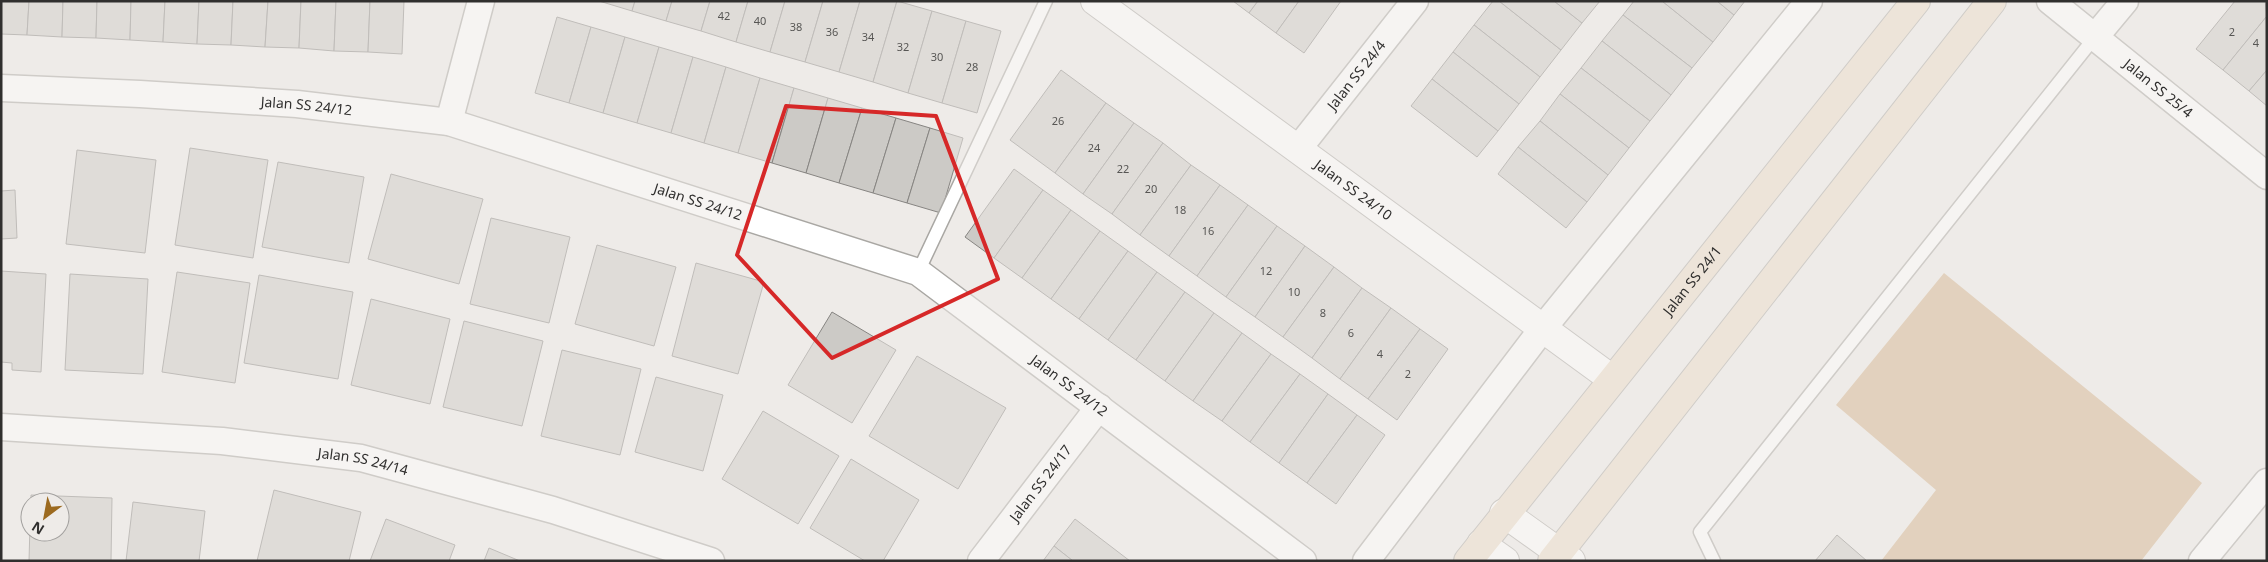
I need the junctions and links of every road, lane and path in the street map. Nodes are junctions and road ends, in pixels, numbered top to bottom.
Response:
1 (481, 1) edge
2 (1046, 1) edge
3 (1095, 1) edge
4 (1415, 1) edge
5 (1809, 1) edge
6 (1916, 1) edge
7 (1992, 1) edge
8 (2050, 1) edge
9 (2125, 1) edge
10 (2095, 37) junction
11 (1, 88) edge
12 (448, 122) junction
13 (1298, 149) junction
14 (2267, 176) edge
15 (918, 272) junction
16 (1543, 328) junction
17 (1612, 379) junction
18 (1099, 406) junction
19 (1, 427) edge
20 (2267, 482) edge
21 (1504, 513) junction
22 (1474, 552) edge
23 (1561, 558) edge
24 (711, 561) edge
25 (981, 561) edge
26 (1303, 561) edge
27 (1366, 561) edge
28 (1505, 561) edge
29 (1714, 561) edge
30 (2202, 561) edge

1 - 12 street
2 - 15 lane
3 - 13 street, Jalan SS 24/10
4 - 13 street, Jalan SS 24/4
5 - 16 street
6 - 17 main road, Jalan SS 24/1
7 - 23 main road
8 - 10 street, Jalan SS 25/4
9 - 10 street
10 - 14 street, Jalan SS 25/4
10 - 29 lane
11 - 12 street, Jalan SS 24/12
12 - 15 street, Jalan SS 24/12
13 - 16 street, Jalan SS 24/10
15 - 18 street, Jalan SS 24/12
16 - 17 street, Jalan SS 24/10
16 - 27 street
17 - 21 main road, Jalan SS 24/1
18 - 25 street, Jalan SS 24/17
18 - 26 street, Jalan SS 24/12
19 - 24 street, Jalan SS 24/14
20 - 30 street
21 - 22 main road, Jalan SS 24/1
21 - 23 street
22 - 28 street

